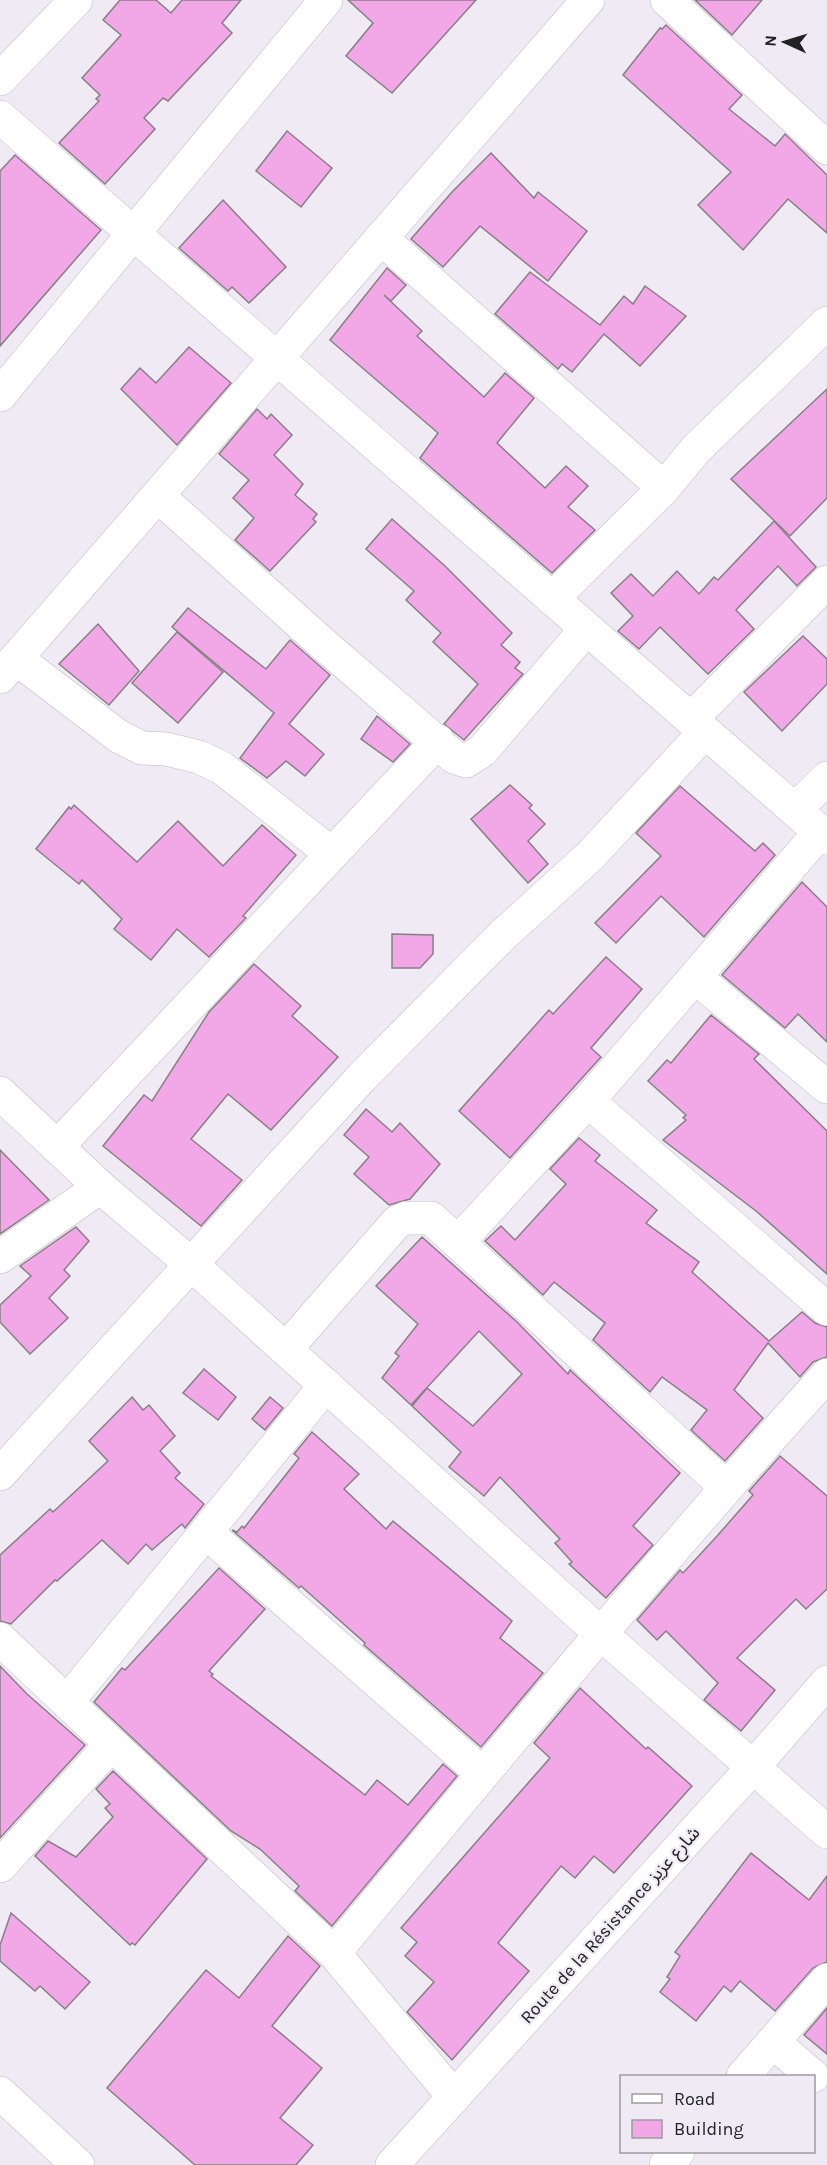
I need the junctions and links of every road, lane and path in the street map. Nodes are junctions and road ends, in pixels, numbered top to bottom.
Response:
1 (76, 0) edge
2 (326, 0) edge
3 (588, 0) edge
4 (667, 0) edge
5 (0, 79) edge
6 (0, 117) edge
7 (827, 148) edge
8 (133, 236) junction
9 (381, 238) junction
10 (827, 323) edge
11 (277, 360) junction
12 (6, 374) edge
13 (664, 488) junction
14 (158, 496) junction
15 (827, 582) edge
16 (552, 598) junction
17 (586, 629) junction
18 (8, 668) edge
19 (698, 726) junction
20 (438, 741) junction
21 (827, 778) edge
22 (795, 810) junction
23 (824, 835) edge
24 (332, 854) junction
25 (695, 977) junction
26 (827, 1086) edge
27 (0, 1093) edge
28 (588, 1101) junction
29 (57, 1147) junction
30 (100, 1187) junction
31 (458, 1242) junction
32 (0, 1257) edge
33 (190, 1263) junction
34 (827, 1309) edge
35 (286, 1349) junction
36 (827, 1375) edge
37 (326, 1385) junction
38 (0, 1474) edge
39 (726, 1487) junction
40 (206, 1532) junction
41 (600, 1633) junction
42 (0, 1639) edge
43 (827, 1682) edge
44 (67, 1701) junction
45 (111, 1745) junction
46 (754, 1766) junction
47 (483, 1774) junction
48 (827, 1832) edge
49 (0, 1866) edge
50 (334, 1953) junction
51 (827, 1980) edge
52 (773, 2042) junction
53 (744, 2075) edge
54 (811, 2075) edge
55 (815, 2079) edge
56 (827, 2089) edge
57 (0, 2092) edge
58 (454, 2097) junction
59 (676, 2153) edge
60 (78, 2165) edge
61 (392, 2165) edge
62 (666, 2165) edge

1 - 5 street
2 - 8 street
3 - 9 street
4 - 7 street
6 - 8 street
8 - 11 street
8 - 12 street
9 - 11 street
9 - 13 street
10 - 13 street
11 - 14 street
11 - 16 street
13 - 16 street
14 - 18 street
14 - 20 street
15 - 19 street
16 - 17 street
17 - 19 street
17 - 20 street
18 - 24 street
19 - 22 street
19 - 33 street
20 - 24 street
21 - 22 street
22 - 23 street
23 - 25 street
24 - 29 street
25 - 26 street
25 - 28 street
27 - 29 street
28 - 31 street
28 - 34 street
29 - 30 street
30 - 32 street
30 - 33 street
31 - 35 street
31 - 39 street
33 - 35 street
33 - 38 street
35 - 37 street
36 - 39 street
37 - 40 street
37 - 41 street
39 - 41 street
40 - 44 street
40 - 47 street
41 - 46 street
41 - 47 street
42 - 44 street
43 - 46 street, Route de la Résistance شارع عزيز
44 - 45 street
45 - 49 street
45 - 50 street
46 - 48 street
46 - 58 street, Route de la Résistance شارع عزيز
47 - 50 street
50 - 58 street
51 - 52 street
52 - 53 street
52 - 54 street
55 - 56 street
57 - 60 street
58 - 61 street, Route de la Résistance شارع عزيز
59 - 62 street

